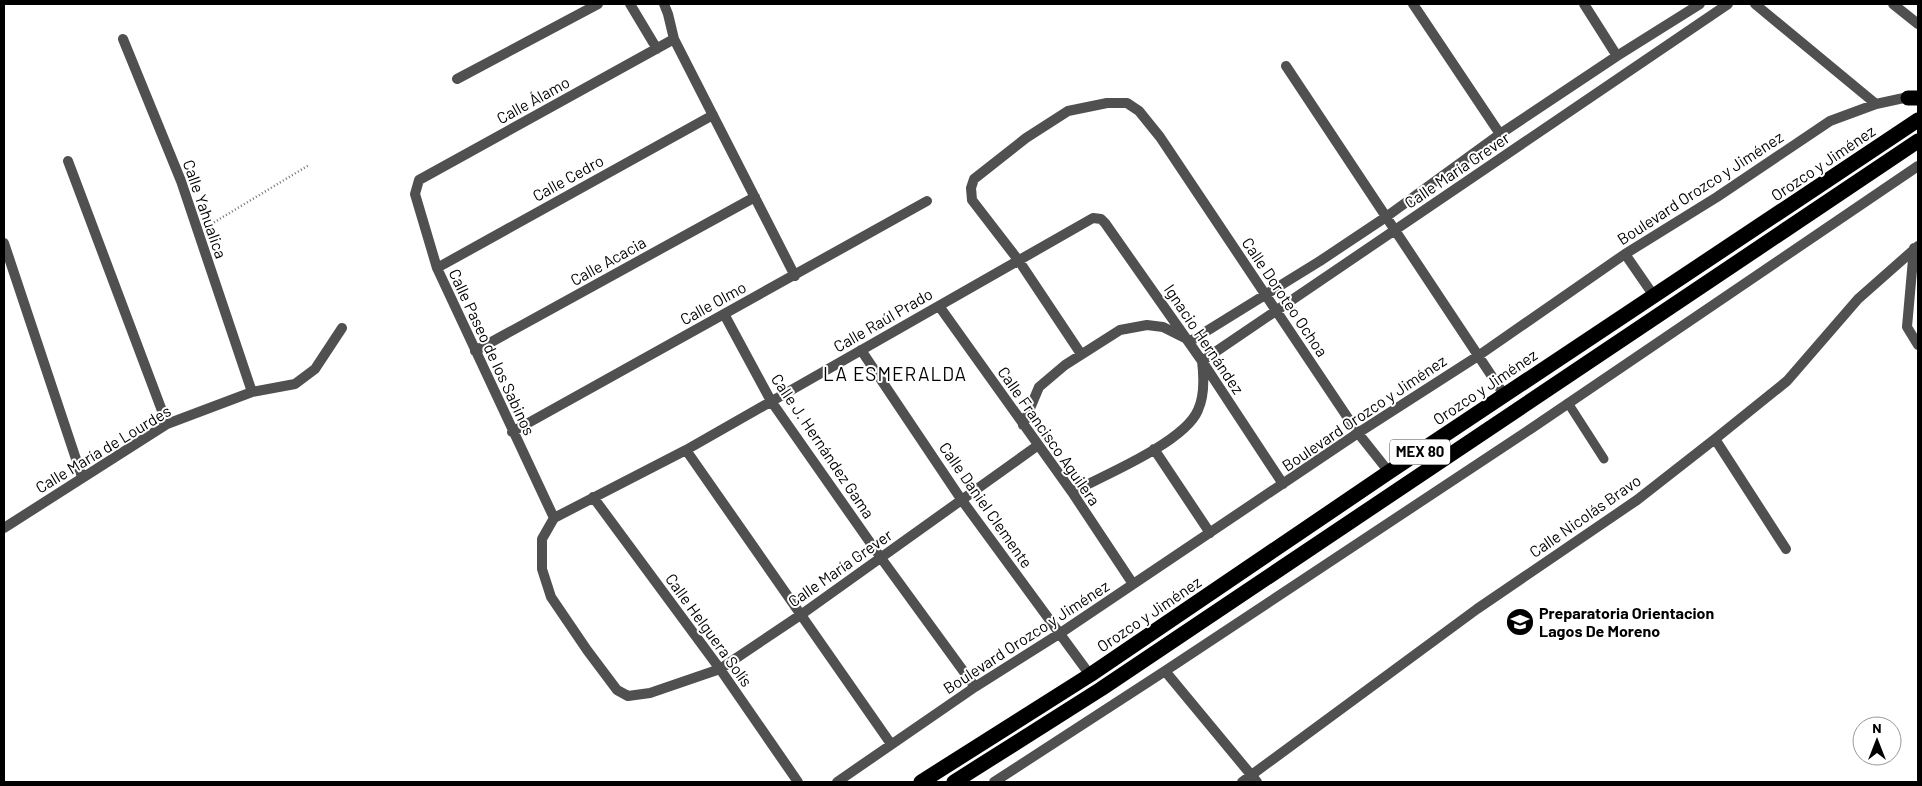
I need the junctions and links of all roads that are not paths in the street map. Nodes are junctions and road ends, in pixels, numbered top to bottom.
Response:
1 (598, 4) edge
2 (630, 4) edge
3 (664, 4) edge
4 (1413, 4) edge
5 (1584, 4) edge
6 (1700, 4) edge
7 (1728, 4) edge
8 (1755, 4) edge
9 (1893, 4) edge
10 (1918, 24) edge
11 (674, 39) junction
12 (123, 40) dead end
13 (657, 49) junction
14 (1617, 56) junction
15 (1286, 66) dead end
16 (457, 79) dead end
17 (1915, 96) edge
18 (1876, 104) junction
19 (713, 115) junction
20 (1918, 120) edge
21 (1500, 134) junction
22 (1918, 141) edge
23 (68, 162) dead end
24 (1918, 166) edge
25 (415, 194) joint
26 (755, 197) junction
27 (927, 201) dead end
28 (1386, 216) junction
29 (1093, 218) joint
30 (1395, 230) junction
31 (4, 243) edge
32 (1916, 247) edge
33 (1625, 254) junction
34 (1019, 261) junction
35 (437, 268) junction
36 (795, 276) junction
37 (1266, 295) junction
38 (1654, 296) junction
39 (939, 306) junction
40 (1277, 311) junction
41 (724, 314) junction
42 (342, 328) dead end
43 (1188, 341) junction
44 (1918, 345) edge
45 (861, 350) junction
46 (475, 351) junction
47 (1081, 354) junction
48 (1478, 356) junction
49 (1202, 361) junction
50 (252, 392) junction
51 (1505, 396) junction
52 (771, 401) junction
53 (1568, 403) junction
54 (167, 424) junction
55 (1024, 425) junction
56 (512, 432) junction
57 (1358, 433) junction
58 (1714, 439) junction
59 (1037, 446) junction
60 (1154, 449) junction
61 (686, 450) junction
62 (1604, 459) dead end
63 (1389, 472) junction
64 (82, 477) junction
65 (1283, 484) junction
66 (1072, 492) junction
67 (593, 497) junction
68 (962, 499) junction
69 (554, 518) junction
70 (4, 528) edge
71 (1210, 533) junction
72 (1786, 548) dead end
73 (881, 558) junction
74 (1133, 584) junction
75 (802, 614) junction
76 (1059, 634) junction
77 (720, 669) junction
78 (1165, 672) junction
79 (1090, 675) junction
80 (975, 687) junction
81 (891, 744) junction
82 (1255, 779) edge
83 (798, 782) edge
84 (837, 782) edge
85 (921, 782) edge
86 (954, 782) edge
87 (994, 782) edge
88 (1242, 782) edge

1 - 16 street
2 - 13 street
3 - 11 street
4 - 21 street
5 - 14 street
6 - 14 street, Calle María Grever
7 - 30 street, Calle María Grever
8 - 18 street
9 - 10 street
11 - 13 street, Calle Álamo
11 - 19 street
12 - 50 street, Calle Yahualica
13 - 25 street, Calle Álamo
14 - 21 street, Calle María Grever
15 - 28 street
17 - 18 street, Boulevard Orozco y Jiménez / MEX 80
18 - 33 street, Boulevard Orozco y Jiménez / MEX 80
19 - 26 street
19 - 35 street, Calle Cedro
20 - 38 highway, Orozco y Jiménez / MEX 80
21 - 28 street, Calle María Grever
22 - 86 highway, Orozco y Jiménez / MEX 80
23 - 54 street
24 - 53 street
25 - 35 street, Calle Paseo de los Sabinos
26 - 36 street
26 - 46 street, Calle Acacia
27 - 36 street, Calle Olmo
28 - 30 street
28 - 37 street, Calle María Grever
29 - 34 street, Calle Raúl Prado
29 - 43 street, Ignacio Hernández
30 - 40 street, Calle María Grever
30 - 48 street
31 - 64 street
32 - 44 street
32 - 58 street, Calle Nicolás Bravo
33 - 38 street
33 - 48 street, Boulevard Orozco y Jiménez / MEX 80
34 - 37 street, Calle Doroteo Ochoa
34 - 39 street, Calle Raúl Prado
34 - 47 street
35 - 46 street, Calle Paseo de los Sabinos
36 - 41 street, Calle Olmo
37 - 40 street, Calle Doroteo Ochoa
37 - 43 street, Calle María Grever
38 - 51 highway, Orozco y Jiménez / MEX 80
39 - 45 street, Calle Raúl Prado
39 - 55 street, Calle Francisco Aguilera
40 - 49 street, Calle María Grever
40 - 57 street, Calle Doroteo Ochoa
41 - 52 street, Calle J. Hernández Gama
41 - 56 street, Calle Olmo
42 - 50 street, Calle María de Lourdes
43 - 47 street
43 - 49 street, Ignacio Hernández
45 - 52 street, Calle Raúl Prado
45 - 68 street, Calle Daniel Clemente
46 - 56 street, Calle Paseo de los Sabinos
47 - 55 street
48 - 51 street
48 - 57 street, Boulevard Orozco y Jiménez / MEX 80
49 - 60 street
49 - 65 street, Ignacio Hernández
50 - 54 street, Calle María de Lourdes
51 - 63 highway, Orozco y Jiménez / MEX 80
52 - 61 street, Calle Raúl Prado
52 - 73 street, Calle J. Hernández Gama
53 - 62 lane
53 - 78 street
54 - 64 street, Calle María de Lourdes
55 - 59 street, Calle Francisco Aguilera
56 - 69 street, Calle Paseo de los Sabinos
57 - 63 street, Calle Doroteo Ochoa
57 - 65 street, Boulevard Orozco y Jiménez / MEX 80
58 - 72 street
58 - 82 street, Calle Nicolás Bravo
59 - 66 street, Calle Francisco Aguilera
59 - 68 street, Calle María Grever
60 - 66 street
60 - 71 street
61 - 67 street, Calle Raúl Prado
61 - 75 street
63 - 79 highway, Orozco y Jiménez / MEX 80
64 - 70 street, Calle María de Lourdes
65 - 71 street, Boulevard Orozco y Jiménez / MEX 80
66 - 74 street, Calle Francisco Aguilera
67 - 69 street, Calle Raúl Prado
67 - 77 street, Calle Helguera Solís
68 - 73 street, Calle María Grever
68 - 76 street, Calle Daniel Clemente
69 - 77 street, Calle María Grever
71 - 74 street, Boulevard Orozco y Jiménez / MEX 80
73 - 75 street, Calle María Grever
73 - 80 street, Calle J. Hernández Gama
74 - 76 street, Boulevard Orozco y Jiménez / MEX 80
75 - 77 street, Calle María Grever
75 - 81 street
76 - 79 street, Calle Daniel Clemente
76 - 80 street, Boulevard Orozco y Jiménez / MEX 80
77 - 83 street, Calle Helguera Solís
78 - 82 street
78 - 87 street
79 - 85 highway, Orozco y Jiménez / MEX 80
80 - 81 street, Boulevard Orozco y Jiménez / MEX 80
81 - 84 street, Boulevard Orozco y Jiménez / MEX 80
82 - 88 street, Calle Nicolás Bravo

